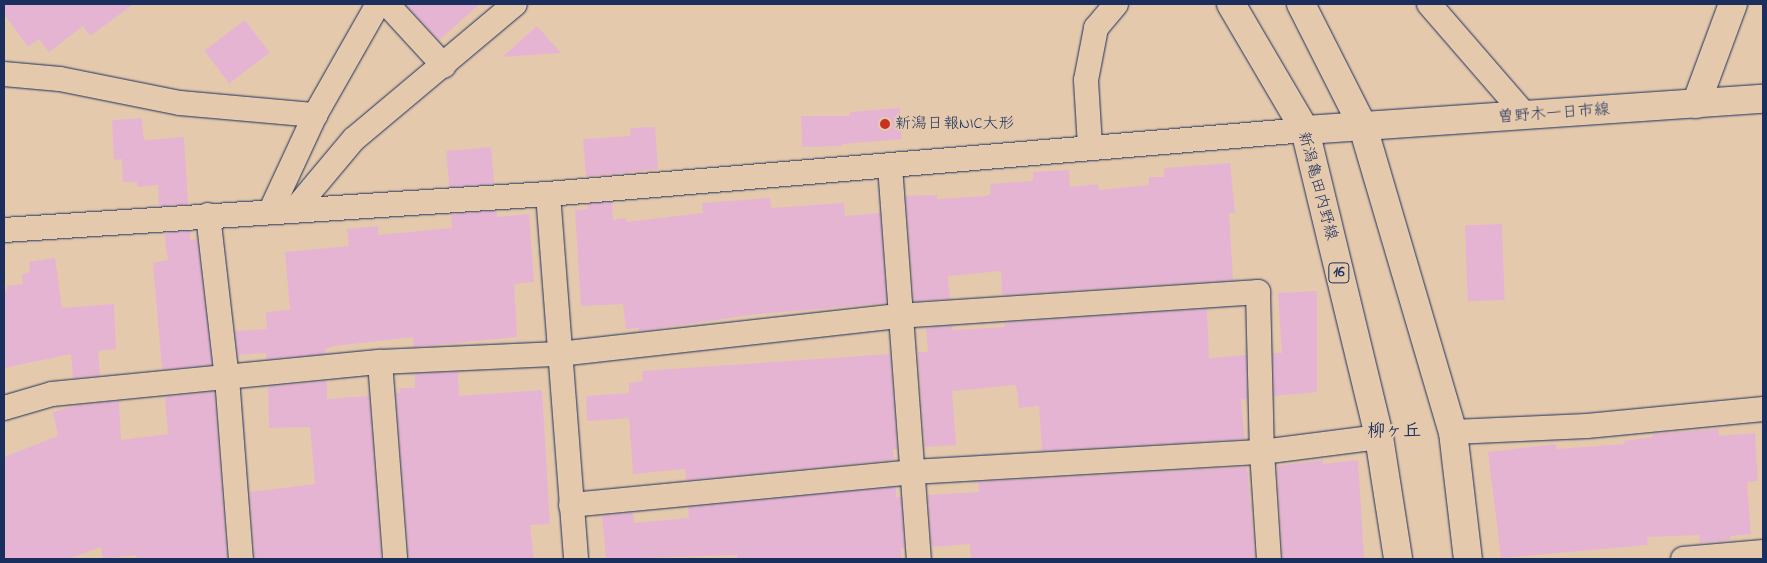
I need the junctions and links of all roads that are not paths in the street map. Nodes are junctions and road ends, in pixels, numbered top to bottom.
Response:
1 (378, 4) edge
2 (387, 4) edge
3 (515, 4) edge
4 (1116, 4) edge
5 (1231, 4) edge
6 (1301, 4) edge
7 (1429, 4) edge
8 (1733, 4) edge
9 (444, 66) junction
10 (4, 74) edge
11 (1763, 99) edge
12 (1696, 104) junction
13 (315, 115) junction
14 (1526, 116) junction
15 (1364, 126) junction
16 (1305, 130) junction
17 (1090, 146) junction
18 (890, 166) junction
19 (548, 194) junction
20 (296, 208) junction
21 (271, 210) junction
22 (208, 215) junction
23 (4, 230) edge
24 (898, 316) junction
25 (559, 354) junction
26 (380, 362) junction
27 (228, 378) junction
28 (4, 408) edge
29 (1763, 409) edge
30 (1453, 432) junction
31 (1379, 437) junction
32 (1262, 452) junction
33 (912, 472) junction
34 (571, 505) junction
35 (1763, 552) edge
36 (1721, 558) edge
37 (241, 559) edge
38 (395, 559) edge
39 (576, 559) edge
40 (919, 559) edge
41 (1270, 559) edge
42 (1398, 559) edge
43 (1468, 559) edge
44 (1683, 559) edge

1 - 13 street
2 - 9 street
3 - 9 street
4 - 17 street
5 - 16 main road, 新潟亀田内野線 / 16
6 - 15 main road
7 - 14 street
8 - 12 main road
9 - 20 street
10 - 13 street
11 - 12 main road, 曽野木一日市線
12 - 14 main road, 曽野木一日市線
13 - 21 street
14 - 15 main road, 曽野木一日市線
15 - 16 main road, 曽野木一日市線
15 - 30 main road
16 - 17 street
16 - 31 main road, 新潟亀田内野線 / 16
17 - 18 street
18 - 19 street
18 - 24 street
19 - 20 street
19 - 25 street
20 - 21 street
21 - 22 street
22 - 23 street
22 - 27 street
24 - 25 street
24 - 32 street
24 - 33 street
25 - 26 street
25 - 34 street
26 - 27 street
26 - 38 street
27 - 28 street
27 - 37 street
29 - 30 street
30 - 43 main road
31 - 32 street
31 - 42 main road, 新潟亀田内野線 / 16
32 - 33 street
32 - 41 street
33 - 34 street
33 - 40 street
34 - 39 street
35 - 36 street
36 - 44 street

